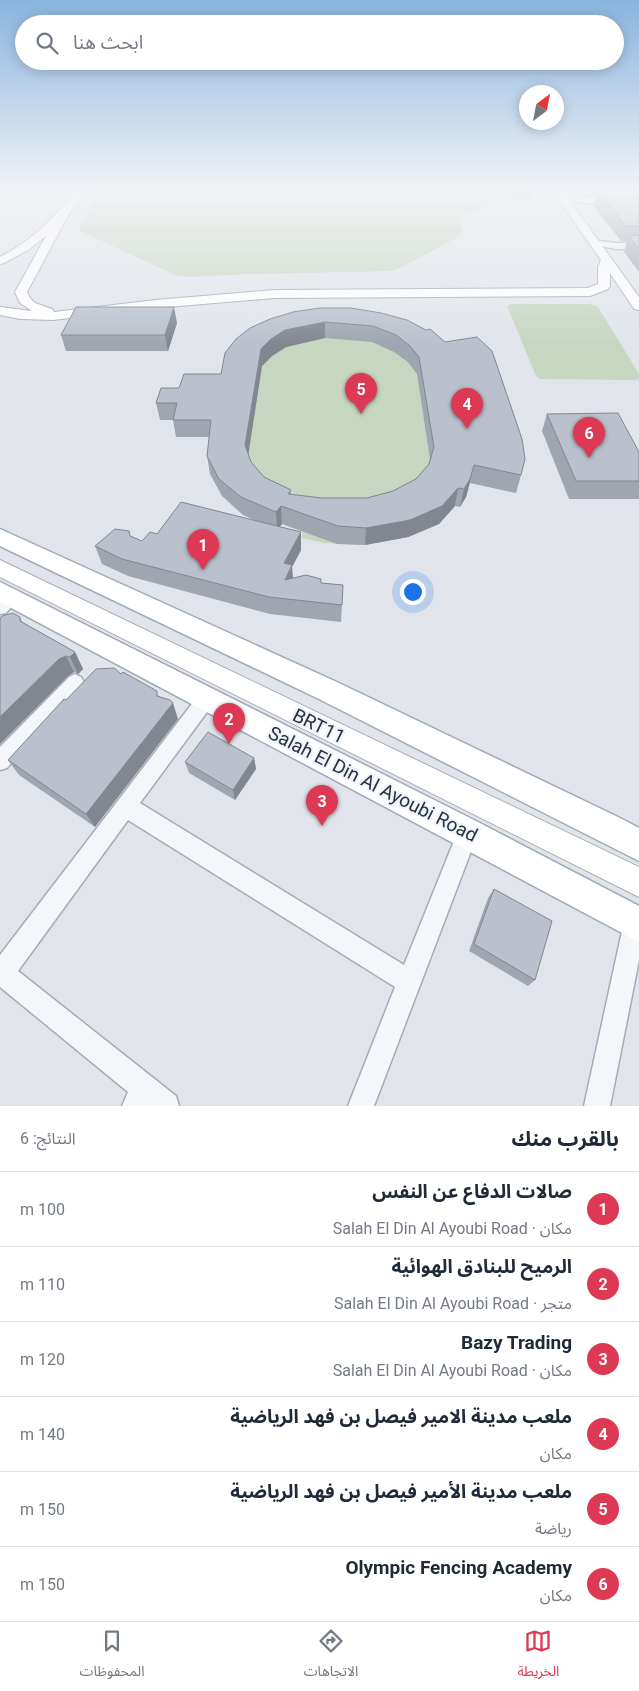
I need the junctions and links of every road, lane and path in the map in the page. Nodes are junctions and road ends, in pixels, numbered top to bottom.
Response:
1 (34, 242) edge
2 (49, 242) edge
3 (594, 242) edge
4 (639, 246) edge
5 (601, 251) junction
6 (1, 260) edge
7 (639, 306) edge
8 (0, 311) edge
9 (76, 314) junction
10 (0, 537) edge
11 (0, 568) edge
12 (4, 598) edge
13 (75, 682) dead end
14 (208, 698) junction
15 (0, 761) edge
16 (127, 807) junction
17 (467, 832) junction
18 (639, 845) edge
19 (639, 882) edge
20 (637, 923) edge
21 (0, 973) edge
22 (410, 982) junction
23 (140, 1097) edge
24 (166, 1106) edge
25 (361, 1106) edge
26 (597, 1106) edge

1 - 6 main road
2 - 9 main road
3 - 5 main road
4 - 5 street
5 - 7 main road
5 - 9 main road
8 - 9 main road
10 - 18 main road
11 - 19 main road, BRT11
12 - 14 main road, Salah El Din Al Ayoubi Road
13 - 15 street
14 - 16 street
14 - 17 main road, Salah El Din Al Ayoubi Road
16 - 21 street
16 - 22 street
17 - 20 main road, Salah El Din Al Ayoubi Road
17 - 22 street
20 - 26 street
21 - 23 street
22 - 25 street
23 - 24 street

